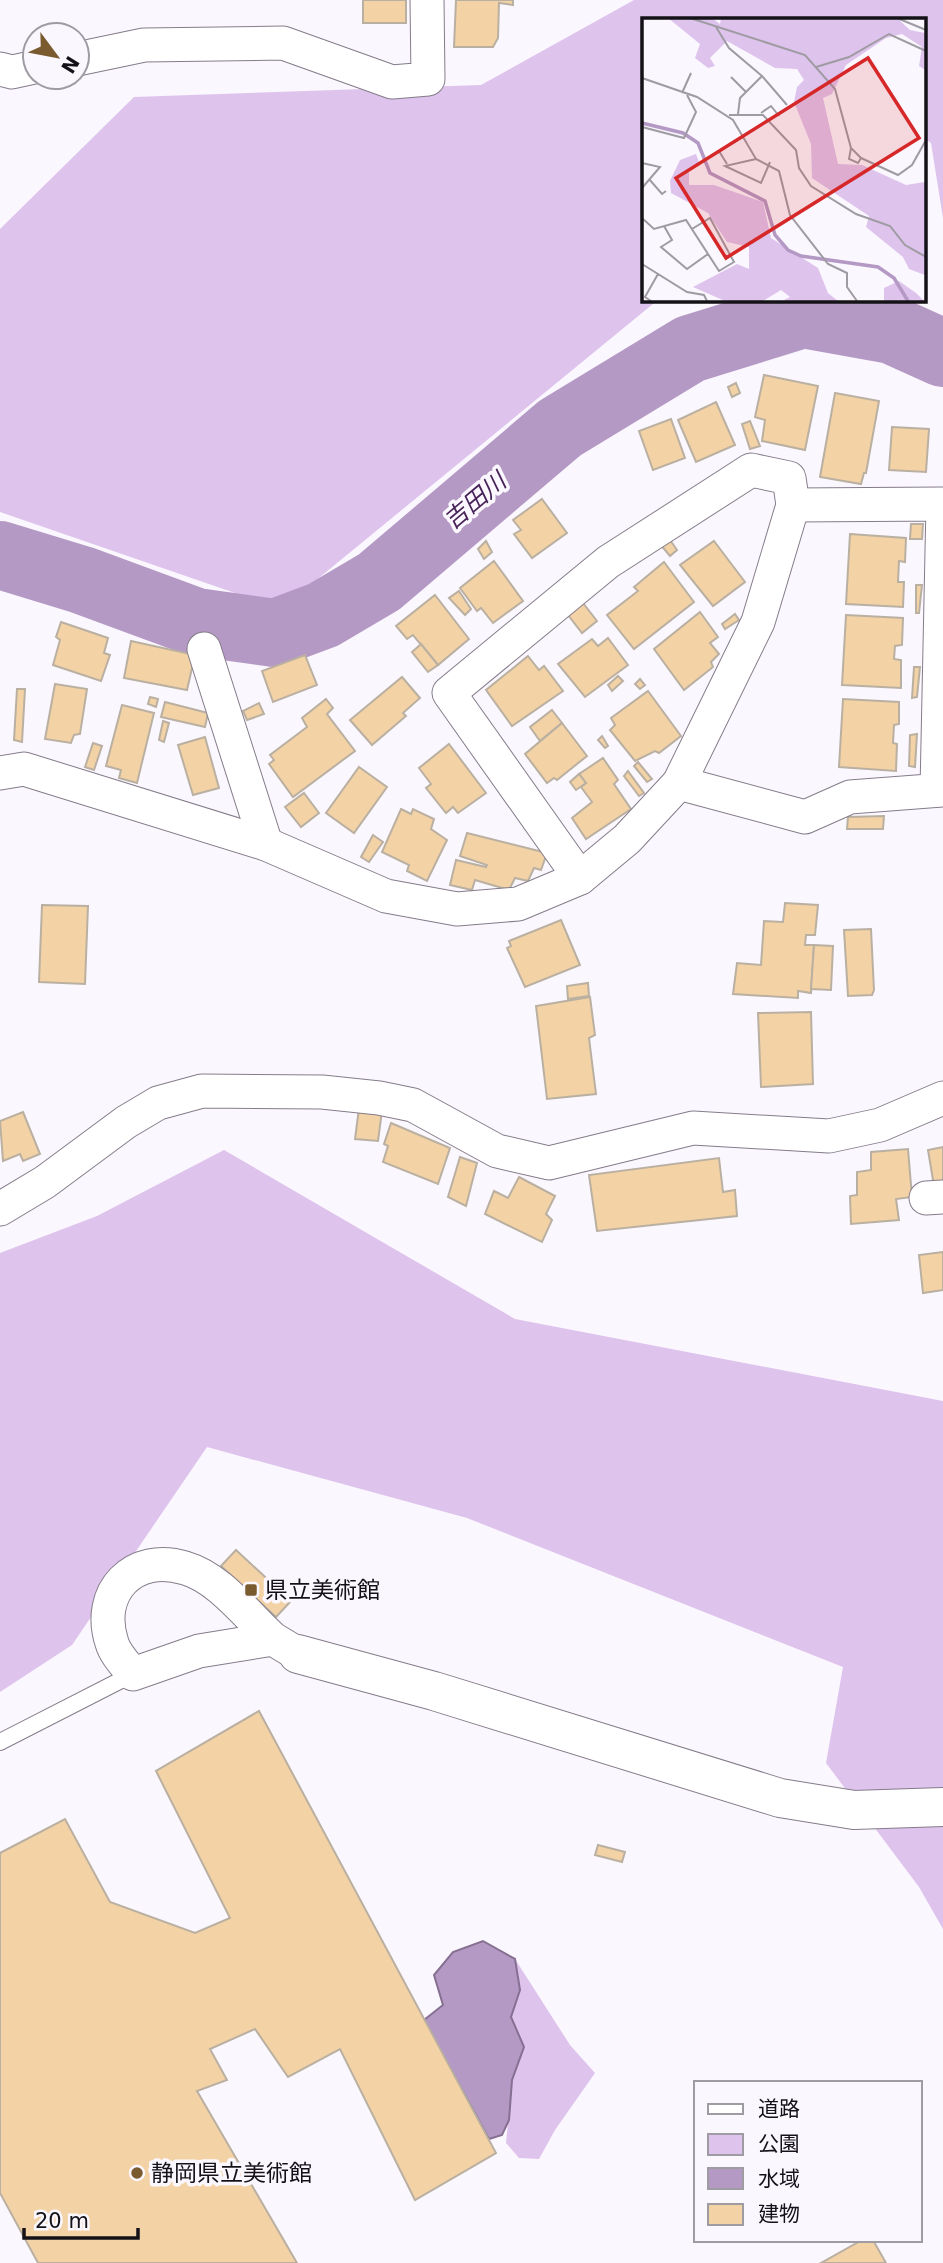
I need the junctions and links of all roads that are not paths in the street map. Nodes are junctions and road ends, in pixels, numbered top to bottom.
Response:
1 (427, 0) edge
2 (91, 56) edge
3 (0, 69) edge
4 (21, 70) edge
5 (793, 505) junction
6 (204, 649) dead end
7 (0, 773) edge
8 (679, 783) junction
9 (940, 790) edge
10 (266, 844) junction
11 (580, 878) junction
12 (943, 1098) edge
13 (0, 1209) edge
14 (285, 1647) junction
15 (133, 1674) junction
16 (0, 1742) edge
17 (943, 1807) edge

1 - 2 street
3 - 4 street
5 - 8 street
5 - 9 street
5 - 11 street
6 - 10 street
7 - 10 street
8 - 9 street
8 - 11 street
10 - 11 street
12 - 13 street
14 - 15 street
14 - 15 street
14 - 17 street
15 - 16 lane

